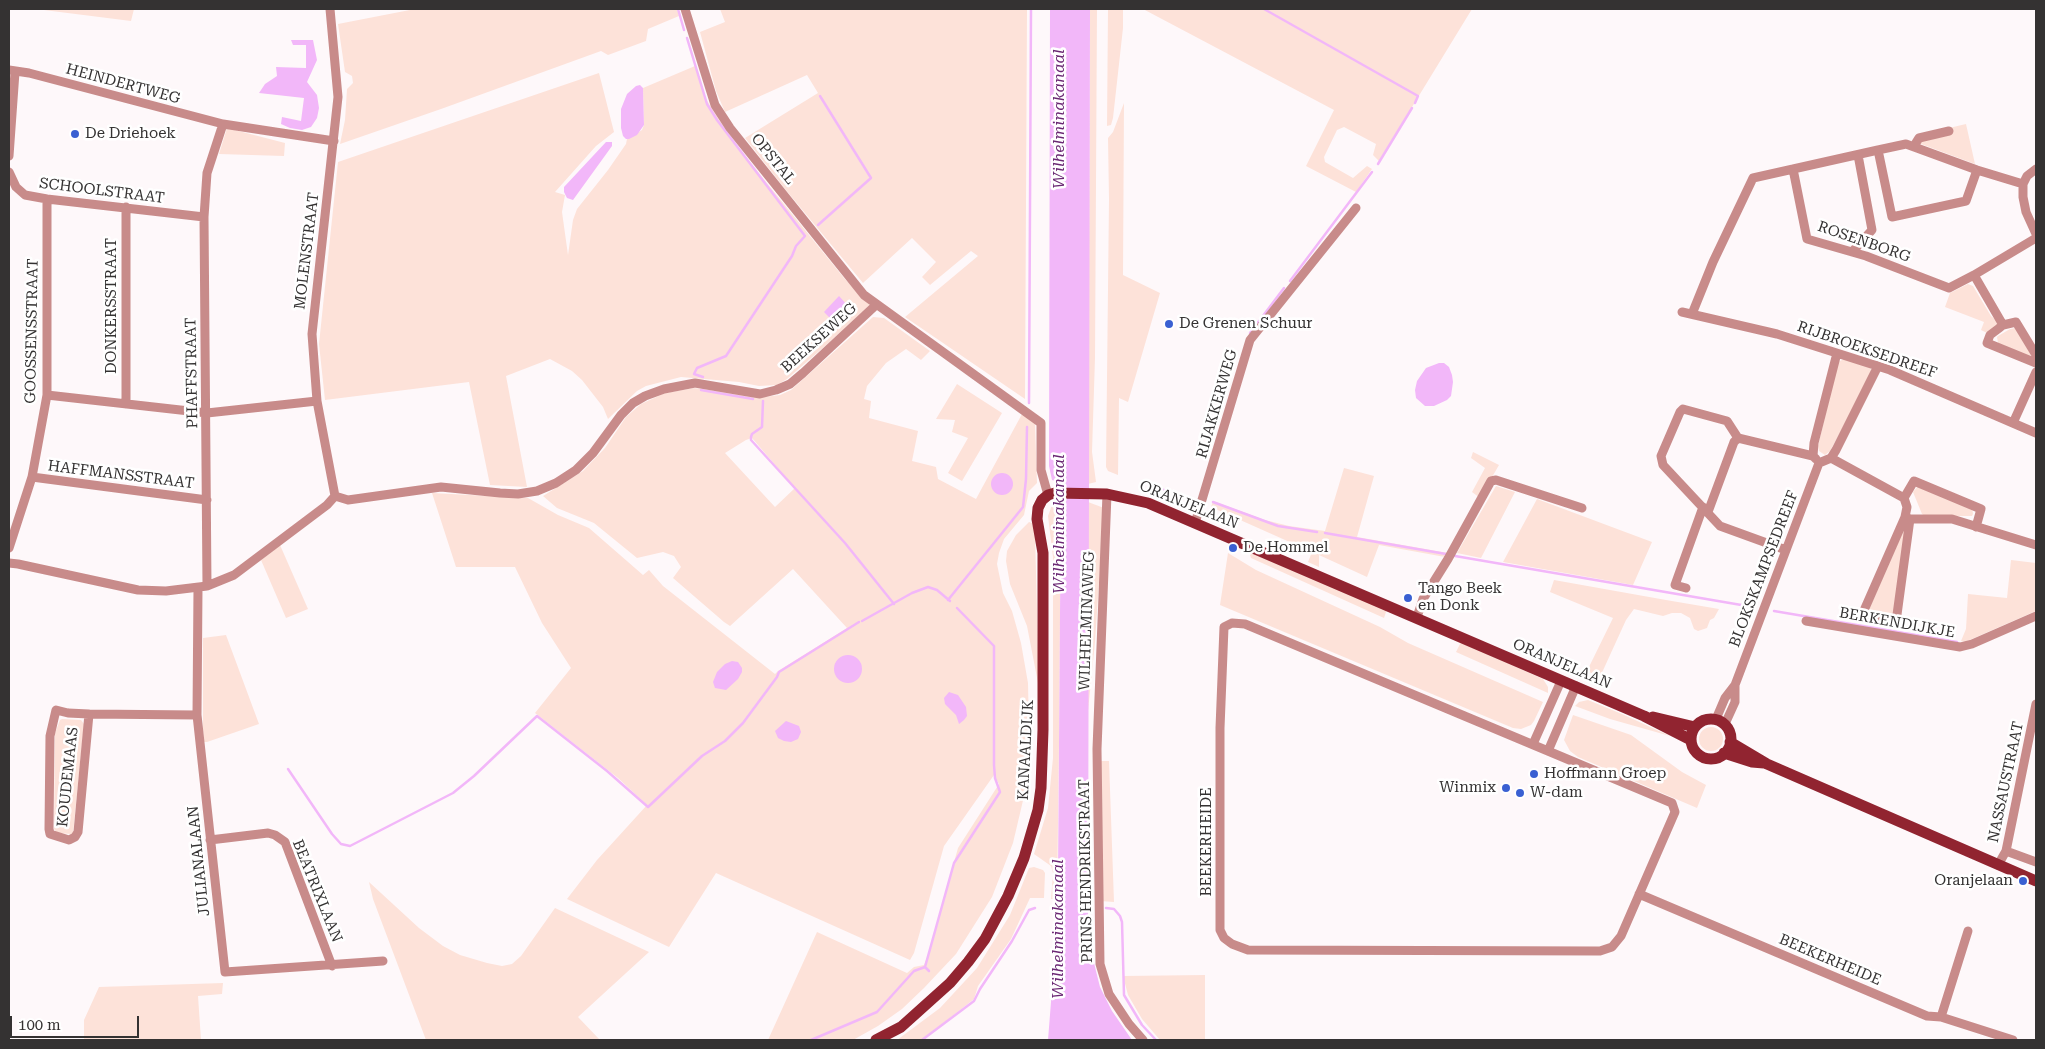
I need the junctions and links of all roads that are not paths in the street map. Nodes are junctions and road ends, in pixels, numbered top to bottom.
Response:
1 (330, 9) edge
2 (685, 9) edge
3 (11, 72) edge
4 (223, 124) junction
5 (1949, 131) dead end
6 (334, 141) junction
7 (1914, 146) junction
8 (1878, 150) junction
9 (1858, 155) junction
10 (9, 156) edge
11 (2036, 168) edge
12 (1793, 169) junction
13 (1977, 170) junction
14 (9, 172) edge
15 (2023, 184) junction
16 (47, 199) junction
17 (126, 207) junction
18 (1356, 208) dead end
19 (204, 217) junction
20 (2036, 234) edge
21 (2036, 238) edge
22 (1852, 252) junction
23 (1974, 275) junction
24 (876, 305) junction
25 (1682, 312) dead end
26 (1692, 314) junction
27 (2004, 325) junction
28 (1837, 353) junction
29 (2036, 355) edge
30 (2036, 364) edge
31 (1878, 366) junction
32 (2036, 372) edge
33 (47, 395) junction
34 (317, 401) junction
35 (126, 404) junction
36 (206, 413) junction
37 (2013, 422) junction
38 (2036, 433) edge
39 (1738, 438) junction
40 (1831, 458) junction
41 (1816, 460) junction
42 (32, 477) junction
43 (1052, 494) junction
44 (1107, 494) junction
45 (336, 496) junction
46 (1904, 498) junction
47 (207, 500) junction
48 (1582, 508) dead end
49 (1705, 509) junction
50 (1908, 518) junction
51 (1196, 522) junction
52 (1976, 527) junction
53 (2036, 544) edge
54 (9, 548) edge
55 (1786, 550) junction
56 (9, 563) edge
57 (203, 587) junction
58 (1686, 588) dead end
59 (2036, 616) edge
60 (1417, 617) junction
61 (1806, 621) dead end
62 (1561, 681) junction
63 (1576, 686) junction
64 (2036, 704) edge
65 (89, 714) junction
66 (197, 715) junction
67 (1644, 716) junction
68 (1720, 722) junction
69 (1695, 727) junction
70 (1691, 740) junction
71 (1730, 742) junction
72 (1533, 744) junction
73 (1097, 749) joint
74 (1548, 751) junction
75 (1724, 753) junction
76 (1767, 764) junction
77 (210, 840) junction
78 (2006, 851) junction
79 (2036, 862) edge
80 (1998, 865) junction
81 (2036, 881) edge
82 (1639, 894) junction
83 (1968, 931) dead end
84 (383, 962) dead end
85 (332, 966) junction
86 (1941, 1017) junction
87 (876, 1040) edge
88 (1143, 1040) edge
89 (2013, 1040) edge

1 - 6 street, MOLENSTRAAT
2 - 24 street, OPSTAL
3 - 4 street, HEINDERTWEG
3 - 10 street
4 - 6 street, HEINDERTWEG
4 - 19 street, PHAFFSTRAAT
5 - 7 street
6 - 34 street, MOLENSTRAAT
7 - 8 street
7 - 13 street
8 - 9 street
8 - 13 street
9 - 12 street
9 - 22 street
11 - 15 street
12 - 22 street, ROSENBORG
12 - 26 street
13 - 15 street
14 - 16 street, SCHOOLSTRAAT
15 - 20 street
16 - 17 street, SCHOOLSTRAAT
16 - 33 street, GOOSSENSSTRAAT
17 - 19 street, SCHOOLSTRAAT
17 - 35 street, DONKERSSTRAAT
18 - 51 street, RIJAKKERWEG
19 - 36 street, PHAFFSTRAAT
21 - 23 street, ROSENBORG
22 - 23 street, ROSENBORG
23 - 27 street
24 - 43 street, BEEKSEWEG
24 - 45 street, BEEKSEWEG
25 - 26 street, RIJBROEKSEDREEF
26 - 28 street, RIJBROEKSEDREEF
27 - 29 street
27 - 30 street
28 - 31 street, RIJBROEKSEDREEF
28 - 41 street, BLOKSKAMPSEDREEF
31 - 37 street, RIJBROEKSEDREEF
31 - 40 street
32 - 37 street
33 - 35 street
33 - 42 street, GOOSSENSSTRAAT
34 - 36 street
34 - 45 street, MOLENSTRAAT
35 - 36 street
36 - 47 street, PHAFFSTRAAT
37 - 38 street, RIJBROEKSEDREEF
39 - 41 street
39 - 49 street
39 - 49 street
40 - 41 street
40 - 46 street
41 - 55 street, BLOKSKAMPSEDREEF
42 - 47 street, HAFFMANSSTRAAT
42 - 54 street, GOOSSENSSTRAAT
43 - 44 main road, ORANJELAAN
43 - 87 main road, KANAALDIJK
44 - 51 main road, ORANJELAAN
44 - 73 street, WILHELMINAWEG
45 - 57 street
46 - 50 street
46 - 52 street
47 - 57 street, PHAFFSTRAAT
48 - 60 street
49 - 55 street
49 - 58 street
50 - 50 street
50 - 52 street
51 - 60 main road, ORANJELAAN
52 - 53 street
55 - 68 street, BLOKSKAMPSEDREEF
56 - 57 street
57 - 66 street, JULIANALAAN
59 - 61 street, BERKENDIJKJE
60 - 62 main road, ORANJELAAN
62 - 63 main road, ORANJELAAN
62 - 72 street
63 - 67 main road, ORANJELAAN
63 - 74 street
64 - 78 street, NASSAUSTRAAT
65 - 65 street, KOUDEMAAS
65 - 66 street, KOUDEMAAS
66 - 77 street, JULIANALAAN
67 - 69 main road, ORANJELAAN
67 - 70 main road, ORANJELAAN
68 - 69 main road
68 - 71 main road
69 - 70 main road
70 - 75 main road
71 - 75 main road
71 - 76 main road
72 - 74 street, BEEKERHEIDE
72 - 82 street, BEEKERHEIDE
73 - 88 street, PRINS HENDRIKSTRAAT
74 - 82 street, BEEKERHEIDE
75 - 76 main road
76 - 80 main road
77 - 85 street, BEATRIXLAAN
77 - 85 street, JULIANALAAN
78 - 79 street
78 - 80 street, NASSAUSTRAAT
80 - 81 main road
82 - 86 street, BEEKERHEIDE
83 - 86 street
84 - 85 street, JULIANALAAN
86 - 89 street, BEEKERHEIDE

